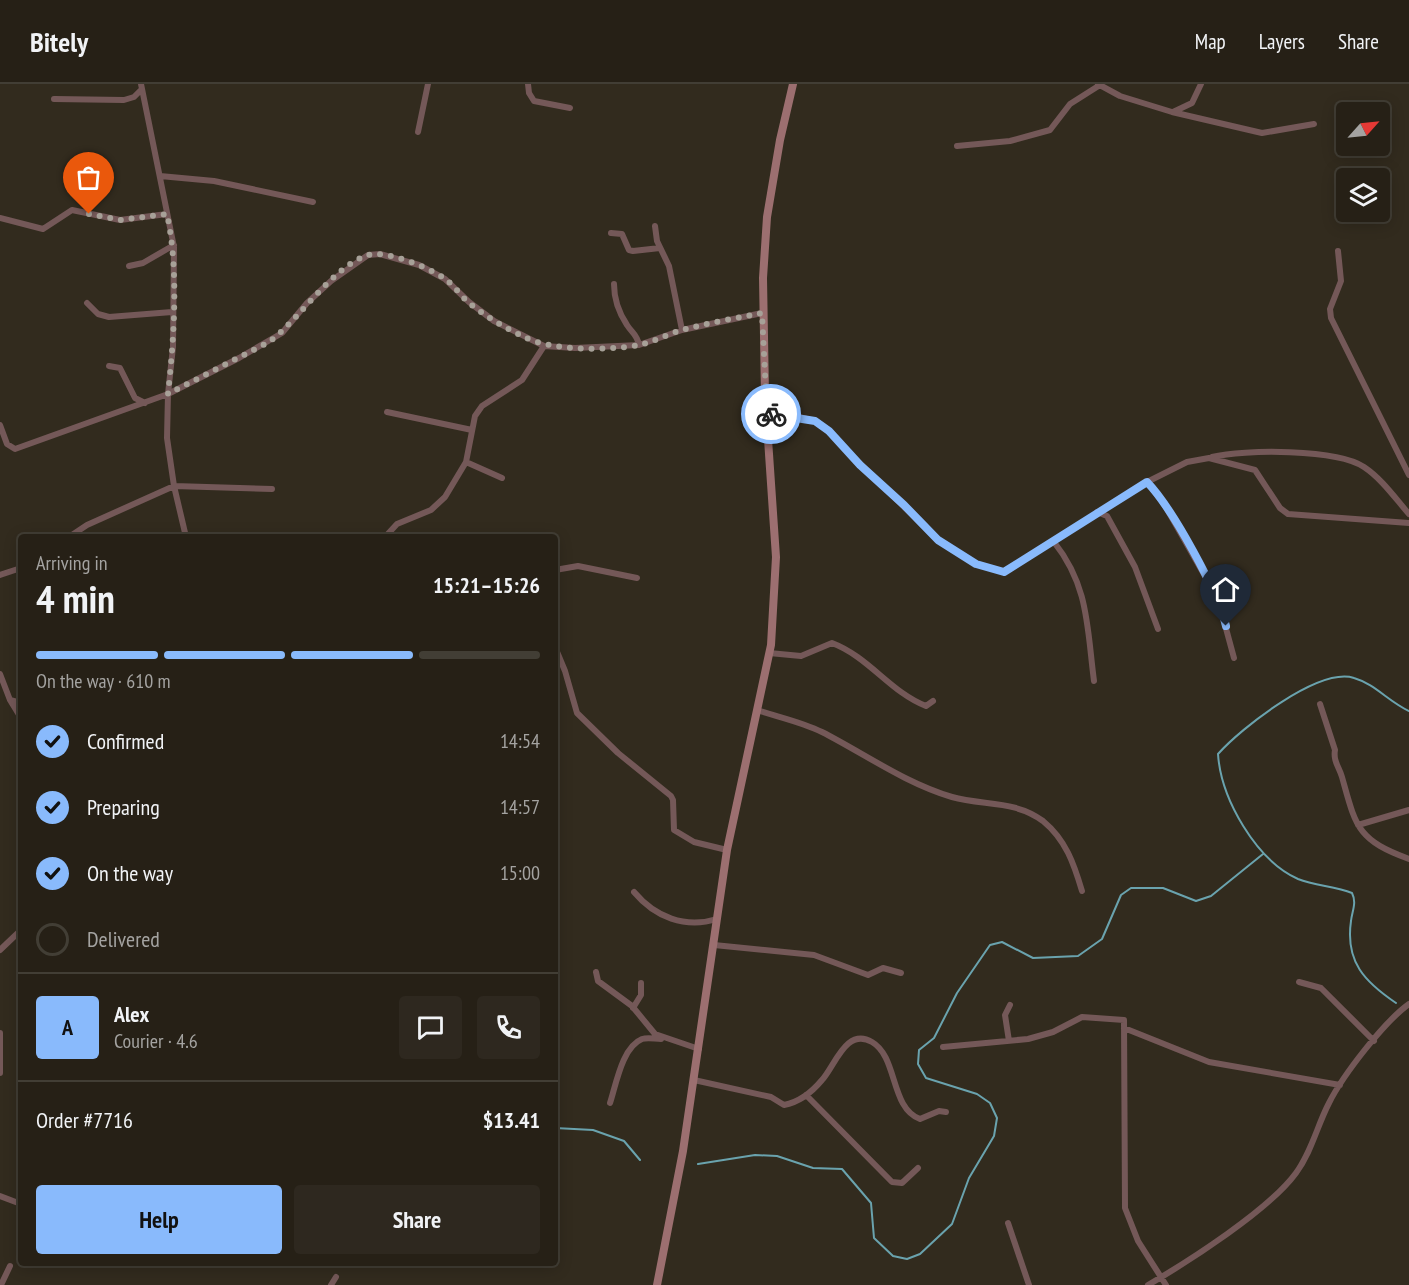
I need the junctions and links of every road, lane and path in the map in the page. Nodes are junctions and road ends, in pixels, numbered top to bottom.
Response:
1 (428, 84) edge
2 (528, 84) edge
3 (793, 84) edge
4 (1201, 84) edge
5 (1099, 85) edge
6 (141, 87) edge
7 (54, 99) dead end
8 (570, 108) dead end
9 (1172, 112) junction
10 (1314, 124) dead end
11 (417, 132) dead end
12 (957, 146) dead end
13 (160, 176) junction
14 (313, 202) dead end
15 (167, 214) junction
16 (0, 218) edge
17 (655, 226) dead end
18 (611, 233) dead end
19 (174, 245) junction
20 (660, 248) junction
21 (1338, 251) dead end
22 (129, 266) dead end
23 (614, 284) dead end
24 (87, 303) dead end
25 (172, 312) junction
26 (762, 313) junction
27 (682, 330) junction
28 (639, 345) junction
29 (544, 346) junction
30 (109, 366) dead end
31 (168, 394) junction
32 (145, 403) junction
33 (387, 412) dead end
34 (767, 414) junction
35 (0, 425) edge
36 (472, 430) junction
37 (1209, 458) junction
38 (466, 462) junction
39 (1409, 475) edge
40 (502, 478) dead end
41 (1147, 482) junction
42 (174, 486) junction
43 (272, 489) dead end
44 (1097, 512) junction
45 (1409, 514) edge
46 (1409, 523) edge
47 (74, 534) edge
48 (185, 534) edge
49 (389, 534) edge
50 (1054, 542) junction
51 (18, 569) edge
52 (558, 569) edge
53 (0, 574) edge
54 (637, 578) dead end
55 (1158, 629) dead end
56 (769, 653) junction
57 (558, 656) edge
58 (1234, 658) dead end
59 (0, 674) edge
60 (1094, 681) dead end
61 (10, 700) junction
62 (933, 701) dead end
63 (18, 702) edge
64 (1320, 704) dead end
65 (757, 710) junction
66 (18, 713) edge
67 (1409, 810) edge
68 (1358, 825) junction
69 (727, 850) junction
70 (1409, 859) edge
71 (634, 891) dead end
72 (1082, 891) dead end
73 (717, 919) junction
74 (18, 933) edge
75 (714, 945) junction
76 (0, 950) edge
77 (596, 972) dead end
78 (901, 973) dead end
79 (1299, 982) dead end
80 (641, 983) dead end
81 (1409, 1004) edge
82 (1010, 1005) dead end
83 (633, 1008) junction
84 (1124, 1028) junction
85 (0, 1033) edge
86 (666, 1040) junction
87 (1009, 1041) junction
88 (1374, 1041) junction
89 (943, 1047) dead end
90 (699, 1049) junction
91 (0, 1072) edge
92 (694, 1080) junction
93 (1340, 1085) junction
94 (806, 1095) junction
95 (610, 1102) dead end
96 (946, 1112) dead end
97 (918, 1168) dead end
98 (0, 1196) edge
99 (18, 1203) edge
100 (1008, 1223) dead end
101 (10, 1266) dead end
102 (336, 1277) dead end
103 (1160, 1278) junction
104 (1, 1285) edge
105 (331, 1285) edge
106 (657, 1285) edge
107 (1029, 1285) edge
108 (1148, 1285) edge
109 (1166, 1285) edge

1 - 11 street
2 - 8 street
3 - 26 main road
4 - 9 street
5 - 9 street
5 - 12 street
6 - 7 street
6 - 13 street
9 - 10 street
13 - 14 street
13 - 15 street
15 - 16 street
15 - 19 street
17 - 20 street
18 - 20 street
19 - 22 street
19 - 25 street
20 - 27 street
21 - 39 street
23 - 28 street
24 - 25 street
25 - 31 street
26 - 27 street
26 - 34 main road
27 - 28 street
28 - 29 street
29 - 31 street
29 - 36 street
30 - 32 street
31 - 32 street
31 - 42 street
32 - 35 street
33 - 36 street
34 - 50 street
34 - 56 main road
36 - 38 street
37 - 41 street
37 - 45 street
37 - 46 street
38 - 40 street
38 - 49 street
41 - 44 street
41 - 58 street
42 - 43 street
42 - 47 street
42 - 48 street
44 - 50 street
44 - 55 street
50 - 60 street
51 - 53 street
52 - 54 street
56 - 62 street
56 - 65 main road
57 - 69 street
59 - 61 street
61 - 63 street
61 - 66 street
64 - 68 street
65 - 69 main road
65 - 72 street
67 - 68 street
68 - 70 street
69 - 73 main road
71 - 73 street
73 - 75 main road
74 - 76 street
75 - 78 street
75 - 90 main road
77 - 83 street
79 - 88 street
80 - 83 street
81 - 88 street
82 - 87 street
83 - 86 street
84 - 87 street
84 - 93 street
84 - 103 street
85 - 91 street
86 - 90 street
86 - 95 street
87 - 89 street
88 - 93 street
90 - 92 main road
92 - 94 street
92 - 106 main road
93 - 103 street
94 - 96 street
94 - 97 street
98 - 99 street
100 - 107 street
101 - 104 street
102 - 105 street
103 - 108 street
103 - 109 street

